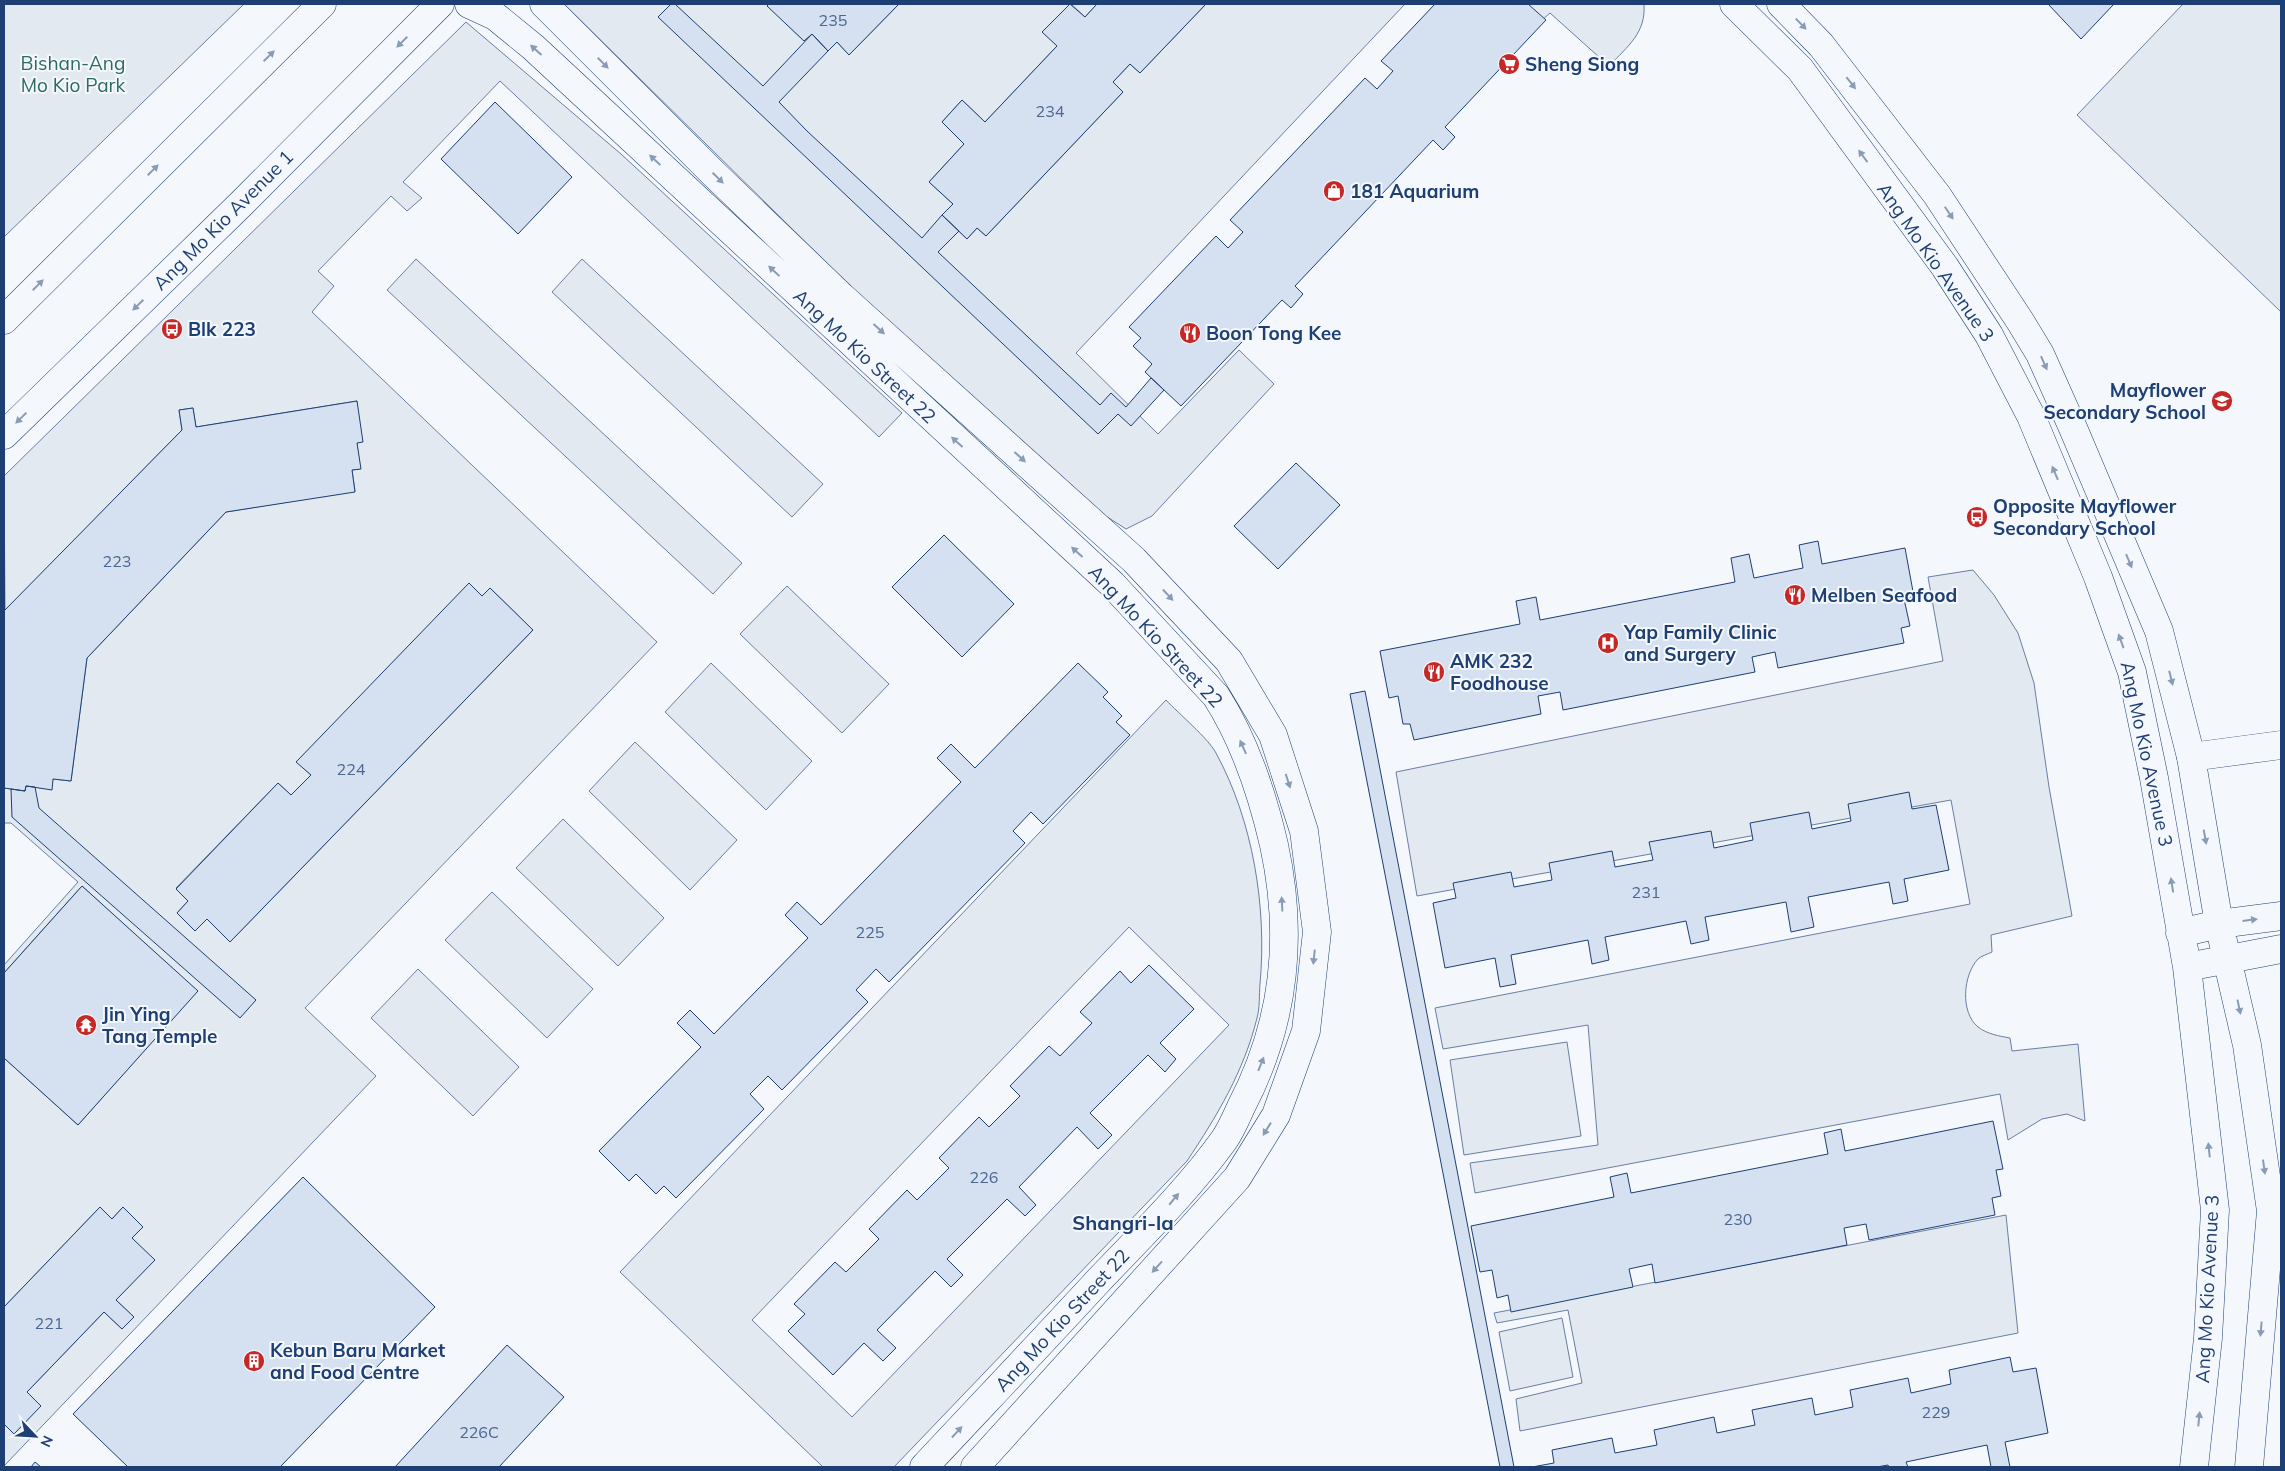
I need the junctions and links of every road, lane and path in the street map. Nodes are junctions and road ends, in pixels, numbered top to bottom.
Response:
1 (322, 4) edge
2 (469, 4) edge
3 (544, 4) edge
4 (1734, 4) edge
5 (1781, 4) edge
6 (442, 5) edge
7 (4, 320) edge
8 (4, 435) edge
9 (2281, 745) edge
10 (2191, 757) junction
11 (2281, 916) edge
12 (2220, 924) junction
13 (2180, 933) junction
14 (2281, 949) edge
15 (2229, 959) junction
16 (2187, 967) junction
17 (924, 1467) edge
18 (975, 1467) edge
19 (2194, 1467) edge
20 (2249, 1467) edge

7 -> 1 main road
17 -> 2 main road, Ang Mo Kio Street 22
3 -> 18 main road, Ang Mo Kio Street 22
13 -> 4 main road, Ang Mo Kio Avenue 3
5 -> 10 main road, Ang Mo Kio Avenue 3
6 -> 8 main road, Ang Mo Kio Avenue 1
9 - 10 main road
10 -> 12 main road, Ang Mo Kio Avenue 3
12 -> 11 main road
12 - 13 main road
12 - 15 main road, Ang Mo Kio Avenue 3
13 - 16 main road, Ang Mo Kio Avenue 3
14 - 15 main road
15 - 16 main road
15 -> 20 main road, Ang Mo Kio Avenue 3
19 -> 16 main road, Ang Mo Kio Avenue 3

